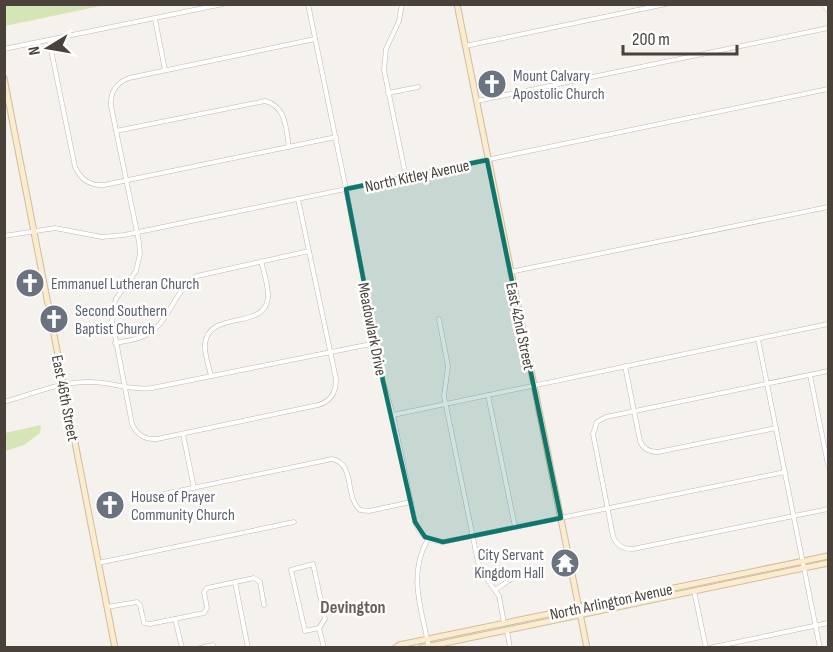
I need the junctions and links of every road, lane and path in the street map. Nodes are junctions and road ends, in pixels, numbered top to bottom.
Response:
1 (223, 4) edge
2 (308, 4) edge
3 (402, 4) edge
4 (457, 4) edge
5 (666, 4) edge
6 (824, 4) edge
7 (828, 10) edge
8 (155, 19) junction
9 (828, 28) edge
10 (315, 39) junction
11 (49, 40) junction
12 (465, 46) junction
13 (4, 49) edge
14 (165, 70) junction
15 (4, 78) edge
16 (418, 87) dead end
17 (828, 89) edge
18 (388, 93) junction
19 (6, 94) edge
20 (476, 101) junction
21 (116, 131) junction
22 (336, 137) junction
23 (289, 147) junction
24 (488, 160) junction
25 (406, 177) junction
26 (126, 180) junction
27 (346, 189) junction
28 (298, 199) junction
29 (828, 207) edge
30 (33, 230) junction
31 (137, 233) junction
32 (4, 236) edge
33 (309, 251) junction
34 (261, 261) junction
35 (510, 272) junction
36 (439, 319) dead end
37 (828, 324) edge
38 (758, 339) junction
39 (115, 343) junction
40 (376, 343) junction
41 (330, 352) junction
42 (625, 366) junction
43 (828, 371) edge
44 (810, 375) junction
45 (211, 376) junction
46 (767, 384) junction
47 (63, 385) junction
48 (533, 385) junction
49 (124, 387) junction
50 (488, 395) junction
51 (4, 402) edge
52 (446, 404) junction
53 (634, 411) junction
54 (393, 415) junction
55 (776, 428) junction
56 (183, 434) junction
57 (828, 465) edge
58 (785, 472) junction
59 (194, 488) junction
60 (147, 494) dead end
61 (411, 502) junction
62 (608, 508) junction
63 (828, 509) edge
64 (794, 516) junction
65 (561, 518) junction
66 (294, 522) dead end
67 (515, 527) junction
68 (473, 536) junction
69 (428, 539) junction
70 (828, 556) edge
71 (803, 561) junction
72 (98, 563) junction
73 (828, 563) edge
74 (804, 568) junction
75 (520, 573) dead end
76 (235, 582) junction
77 (495, 590) junction
78 (694, 591) junction
79 (264, 604) dead end
80 (107, 608) junction
81 (580, 611) junction
82 (175, 619) junction
83 (828, 623) edge
84 (506, 626) junction
85 (816, 626) junction
86 (319, 628) junction
87 (428, 644) edge
88 (115, 648) edge
89 (182, 648) edge
90 (200, 648) edge
91 (214, 648) edge
92 (248, 648) edge
93 (324, 648) edge
94 (395, 648) edge
95 (421, 648) edge
96 (510, 648) edge
97 (587, 648) edge
98 (708, 648) edge
99 (820, 648) edge

1 - 8 street
2 - 10 street, Meadowlark Drive
3 - 18 street
4 - 12 main road, East 42nd Street
5 - 12 street
6 - 7 street
8 - 11 street
8 - 14 street
9 - 20 street
10 - 14 street
10 - 22 street, Meadowlark Drive
11 - 13 street
11 - 26 street
12 - 20 main road, East 42nd Street
14 - 21 street
15 - 19 main road, East 46th Street
16 - 18 street
17 - 24 street, North Kitley Avenue
18 - 25 street
19 - 30 main road, East 46th Street
20 - 24 main road, East 42nd Street
21 - 23 street
21 - 26 street
22 - 23 street
22 - 27 street, Meadowlark Drive
23 - 26 street
24 - 25 street, North Kitley Avenue
24 - 35 main road, East 42nd Street
25 - 27 street, North Kitley Avenue
26 - 31 street
27 - 28 street, North Kitley Avenue
27 - 40 street, Meadowlark Drive
28 - 31 street, North Kitley Avenue
28 - 33 street
29 - 35 street
30 - 31 street, North Kitley Avenue
30 - 32 street, North Kitley Avenue
30 - 47 main road, East 46th Street
31 - 39 street
33 - 34 street
33 - 41 street
34 - 39 street
34 - 45 street
35 - 48 main road, East 42nd Street
36 - 52 street
37 - 38 street
38 - 42 street
38 - 46 street
39 - 49 street
40 - 41 street
40 - 54 street, Meadowlark Drive
41 - 45 street
41 - 56 street
42 - 48 street
42 - 53 street
43 - 44 street
44 - 46 street
44 - 57 street
45 - 49 street
46 - 53 street
46 - 55 street
47 - 49 street
47 - 51 street
47 - 72 main road, East 46th Street
48 - 50 street
48 - 65 main road, East 42nd Street
49 - 56 street
50 - 52 street
50 - 67 street
52 - 54 street
52 - 68 street
53 - 55 street
53 - 62 street
54 - 61 street, Meadowlark Drive
55 - 58 street
56 - 59 street
58 - 62 street
58 - 64 street
59 - 60 street
59 - 61 street
61 - 69 street, Meadowlark Drive
62 - 64 street
62 - 65 street
63 - 64 street
64 - 71 street
65 - 67 street
65 - 81 main road, East 42nd Street
66 - 72 street
67 - 68 street
68 - 69 street
68 - 77 street
69 - 87 street
70 - 71 main road, North Arlington Avenue
71 - 74 street
71 - 81 main road, North Arlington Avenue
72 - 80 main road, East 46th Street
73 - 74 main road, North Arlington Avenue
74 - 78 main road, North Arlington Avenue
74 - 85 street
75 - 77 street
76 - 79 street
76 - 82 street
76 - 92 street
77 - 84 street
78 - 81 main road, North Arlington Avenue
78 - 98 street
80 - 82 street
80 - 88 main road, East 46th Street
81 - 84 main road, North Arlington Avenue
81 - 97 main road, East 42nd Street
82 - 89 street
83 - 85 street
84 - 87 main road, North Arlington Avenue
84 - 96 street
85 - 98 street
85 - 99 street
86 - 86 street
86 - 93 street
87 - 94 main road, North Arlington Avenue
87 - 95 main road, North Arlington Avenue
90 - 91 street

